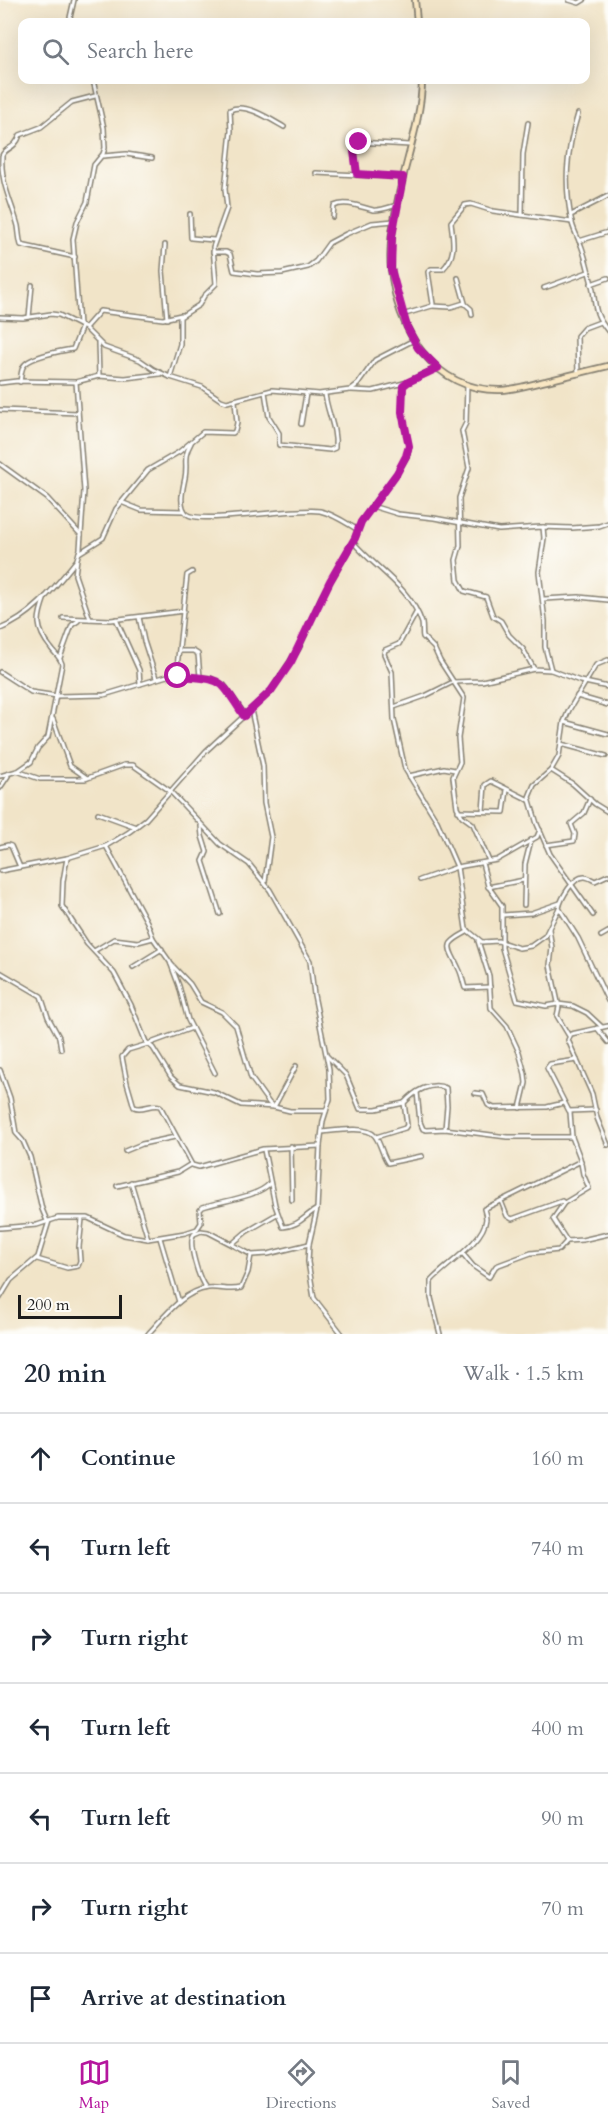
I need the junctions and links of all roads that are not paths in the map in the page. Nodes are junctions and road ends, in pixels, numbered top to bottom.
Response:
1 (74, 0) edge
2 (415, 0) edge
3 (569, 0) edge
4 (584, 0) edge
5 (70, 18) edge
6 (417, 18) edge
7 (94, 84) edge
8 (422, 84) edge
9 (95, 96) junction
10 (578, 114) dead end
11 (528, 123) dead end
12 (284, 127) dead end
13 (410, 145) junction
14 (101, 156) junction
15 (152, 158) dead end
16 (316, 173) dead end
17 (357, 174) junction
18 (403, 177) junction
19 (608, 196) edge
20 (397, 205) junction
21 (190, 214) dead end
22 (522, 215) junction
23 (571, 215) junction
24 (333, 218) dead end
25 (394, 221) junction
26 (572, 222) junction
27 (608, 232) edge
28 (214, 240) junction
29 (579, 241) junction
30 (165, 245) dead end
31 (213, 252) junction
32 (75, 257) junction
33 (588, 272) junction
34 (458, 278) dead end
35 (608, 278) edge
36 (591, 284) junction
37 (32, 285) dead end
38 (544, 288) dead end
39 (465, 303) junction
40 (432, 306) junction
41 (183, 315) junction
42 (402, 315) junction
43 (472, 315) dead end
44 (29, 317) junction
45 (0, 318) edge
46 (167, 319) junction
47 (600, 322) junction
48 (82, 326) junction
49 (608, 332) edge
50 (414, 340) junction
51 (98, 342) junction
52 (608, 366) edge
53 (438, 368) junction
54 (162, 374) junction
55 (578, 374) junction
56 (99, 376) junction
57 (170, 377) junction
58 (20, 382) junction
59 (76, 382) junction
60 (0, 383) edge
61 (406, 383) junction
62 (468, 384) junction
63 (350, 390) junction
64 (265, 392) junction
65 (306, 394) junction
66 (325, 394) junction
67 (235, 401) junction
68 (0, 410) edge
69 (78, 412) junction
70 (301, 424) dead end
71 (191, 442) junction
72 (0, 464) edge
73 (122, 502) junction
74 (372, 506) junction
75 (185, 511) junction
76 (460, 523) junction
77 (608, 523) edge
78 (543, 527) junction
79 (357, 530) junction
80 (81, 535) junction
81 (352, 542) junction
82 (79, 553) junction
83 (77, 559) junction
84 (192, 572) dead end
85 (45, 597) junction
86 (543, 598) junction
87 (608, 600) edge
88 (184, 611) junction
89 (416, 613) junction
90 (139, 617) junction
91 (63, 618) dead end
92 (90, 619) junction
93 (116, 619) junction
94 (80, 620) junction
95 (0, 629) edge
96 (180, 651) junction
97 (60, 658) junction
98 (608, 660) edge
99 (534, 669) junction
100 (551, 670) junction
101 (0, 672) edge
102 (176, 676) junction
103 (200, 677) junction
104 (156, 678) junction
105 (453, 682) junction
106 (585, 682) junction
107 (140, 685) junction
108 (608, 687) edge
109 (57, 696) junction
110 (577, 696) junction
111 (608, 705) edge
112 (394, 707) junction
113 (251, 710) junction
114 (244, 716) junction
115 (53, 717) junction
116 (564, 722) junction
117 (608, 734) edge
118 (561, 744) junction
119 (606, 756) dead end
120 (455, 770) junction
121 (551, 770) junction
122 (17, 771) junction
123 (9, 774) junction
124 (0, 776) edge
125 (409, 776) junction
126 (88, 779) junction
127 (0, 788) edge
128 (507, 790) junction
129 (170, 791) junction
130 (590, 799) junction
131 (529, 800) junction
132 (458, 811) junction
133 (483, 811) junction
134 (608, 812) edge
135 (98, 813) dead end
136 (201, 824) junction
137 (136, 827) junction
138 (540, 830) junction
139 (531, 840) junction
140 (546, 845) junction
141 (106, 846) junction
142 (0, 847) edge
143 (67, 858) junction
144 (489, 861) junction
145 (482, 863) junction
146 (20, 867) junction
147 (457, 867) junction
148 (0, 871) edge
149 (608, 875) edge
150 (420, 880) dead end
151 (524, 880) junction
152 (265, 883) junction
153 (571, 885) junction
154 (488, 887) junction
155 (560, 903) junction
156 (524, 905) dead end
157 (559, 908) junction
158 (220, 914) dead end
159 (503, 915) junction
160 (592, 915) dead end
161 (549, 929) junction
162 (469, 932) junction
163 (608, 932) edge
164 (601, 936) dead end
165 (153, 938) junction
166 (478, 939) junction
167 (502, 942) junction
168 (162, 950) junction
169 (93, 951) junction
170 (170, 962) junction
171 (133, 967) dead end
172 (0, 972) edge
173 (490, 987) junction
174 (608, 1001) edge
175 (558, 1004) junction
176 (608, 1026) edge
177 (602, 1027) junction
178 (192, 1028) junction
179 (597, 1028) junction
180 (569, 1036) junction
181 (608, 1042) edge
182 (148, 1044) junction
183 (61, 1049) dead end
184 (326, 1054) junction
185 (577, 1060) junction
186 (296, 1066) dead end
187 (0, 1070) edge
188 (215, 1073) dead end
189 (417, 1092) junction
190 (475, 1093) dead end
191 (404, 1103) junction
192 (564, 1103) junction
193 (274, 1107) junction
194 (520, 1108) junction
195 (596, 1110) junction
196 (326, 1111) junction
197 (570, 1112) junction
198 (445, 1130) junction
199 (322, 1132) junction
200 (176, 1137) junction
201 (376, 1137) junction
202 (572, 1137) junction
203 (608, 1145) edge
204 (291, 1146) junction
205 (320, 1146) junction
206 (264, 1149) junction
207 (125, 1151) dead end
208 (422, 1156) dead end
209 (581, 1161) junction
210 (190, 1164) junction
211 (131, 1182) junction
212 (270, 1183) junction
213 (117, 1185) dead end
214 (292, 1200) dead end
215 (501, 1201) junction
216 (564, 1203) junction
217 (317, 1209) junction
218 (277, 1214) junction
219 (82, 1219) junction
220 (48, 1221) junction
221 (0, 1228) edge
222 (608, 1234) edge
223 (160, 1237) junction
224 (148, 1239) junction
225 (567, 1241) junction
226 (232, 1244) junction
227 (309, 1244) junction
228 (463, 1254) junction
229 (251, 1255) junction
230 (37, 1259) junction
231 (206, 1288) junction
232 (0, 1298) edge
233 (179, 1302) junction
234 (148, 1334) edge
235 (342, 1334) edge
236 (440, 1334) edge

1 - 5 street
2 - 6 main road
3 - 4 street
7 - 9 street
8 - 13 main road
9 - 14 street
9 - 32 street
10 - 23 street
11 - 22 street
12 - 28 street
13 - 17 street
13 - 18 main road
14 - 15 street
14 - 32 street
16 - 17 street
17 - 18 street
18 - 20 main road
19 - 23 street
20 - 24 street
20 - 25 main road
21 - 28 street
22 - 26 street
22 - 40 street
23 - 26 street
25 - 31 street
25 - 42 main road
26 - 29 street
27 - 29 street
28 - 31 street
29 - 33 street
30 - 46 street
31 - 41 street
32 - 48 street
33 - 36 street
33 - 38 street
34 - 39 street
35 - 36 street
36 - 47 street
37 - 44 street
39 - 40 street
39 - 43 street
40 - 42 street
41 - 46 street
41 - 57 street
42 - 50 main road
44 - 45 street
44 - 48 street
46 - 48 street
47 - 49 street
47 - 55 street
48 - 51 street
48 - 58 street
50 - 53 main road
50 - 63 street
51 - 54 street
51 - 56 street
52 - 55 main road
53 - 61 street
53 - 62 main road
54 - 56 street
54 - 57 street
55 - 62 main road
56 - 59 street
57 - 67 street
58 - 59 street
58 - 60 street
59 - 69 street
61 - 63 street
61 - 74 street
62 - 76 street
63 - 66 street
64 - 65 street
64 - 66 street
64 - 67 street
65 - 66 street
65 - 70 street
67 - 71 street
68 - 69 street
69 - 80 street
71 - 73 street
71 - 75 street
72 - 80 street
73 - 75 street
73 - 82 street
74 - 76 street
74 - 79 street
75 - 79 street
76 - 78 street
76 - 99 street
77 - 78 street
78 - 86 street
79 - 81 street
80 - 82 street
81 - 89 street
81 - 113 street
82 - 83 street
83 - 85 street
83 - 92 street
84 - 88 street
85 - 95 street
85 - 97 street
86 - 87 street
86 - 100 street
88 - 90 street
88 - 96 street
89 - 105 street
89 - 112 street
90 - 93 street
90 - 104 street
91 - 94 street
92 - 93 street
92 - 94 street
93 - 107 street
94 - 97 street
96 - 102 street
96 - 103 street
97 - 109 street
98 - 106 street
99 - 100 street
99 - 105 street
100 - 106 street
101 - 109 street
102 - 103 street
102 - 104 street
103 - 114 street
104 - 107 street
105 - 112 street
105 - 120 street
106 - 108 street
106 - 110 street
107 - 109 street
109 - 115 street
110 - 111 street
110 - 116 street
112 - 125 street
113 - 114 street
113 - 152 street
114 - 129 street
115 - 122 street
115 - 126 street
116 - 117 street
116 - 118 street
118 - 119 street
118 - 121 street
120 - 125 street
120 - 132 street
121 - 130 street
121 - 131 street
122 - 123 street
122 - 126 street
123 - 124 street
123 - 127 street
125 - 147 street
126 - 129 street
128 - 131 street
128 - 133 street
128 - 133 street
129 - 136 street
129 - 137 street
130 - 134 street
130 - 140 street
131 - 138 street
132 - 133 street
132 - 144 street
135 - 137 street
136 - 152 street
136 - 158 street
137 - 141 street
138 - 139 street
138 - 140 street
139 - 144 street
139 - 151 street
140 - 153 street
141 - 143 street
141 - 165 street
142 - 146 street
143 - 146 street
143 - 169 street
144 - 145 street
145 - 147 street
145 - 154 street
146 - 148 street
147 - 150 street
147 - 162 street
149 - 153 street
151 - 154 street
151 - 156 street
152 - 184 street
153 - 155 street
153 - 160 street
154 - 159 street
155 - 157 street
155 - 159 street
157 - 161 street
157 - 174 street
159 - 167 street
161 - 167 street
161 - 175 street
162 - 166 street
162 - 173 street
163 - 164 street
165 - 168 street
165 - 169 street
166 - 167 street
166 - 173 street
167 - 175 street
168 - 170 street
168 - 171 street
169 - 182 street
170 - 178 street
170 - 193 street
172 - 183 street
173 - 194 street
175 - 177 street
175 - 180 street
176 - 177 street
177 - 179 street
178 - 182 street
178 - 188 street
179 - 180 street
179 - 181 street
180 - 185 street
182 - 193 street
182 - 200 street
184 - 191 street
184 - 196 street
185 - 192 street
185 - 195 street
186 - 193 street
187 - 220 street
189 - 191 street
189 - 198 street
189 - 198 street
190 - 194 street
191 - 201 street
192 - 194 street
192 - 197 street
193 - 196 street
195 - 197 street
195 - 203 street
196 - 199 street
197 - 202 street
198 - 202 street
199 - 201 street
199 - 205 street
200 - 207 street
200 - 210 street
201 - 208 street
202 - 209 street
204 - 205 street
204 - 206 street
204 - 214 street
205 - 217 street
206 - 210 street
206 - 212 street
209 - 215 street
209 - 216 street
210 - 211 street
211 - 213 street
211 - 224 street
212 - 218 street
212 - 223 street
215 - 216 street
215 - 228 street
216 - 225 street
217 - 218 street
217 - 227 street
218 - 226 street
219 - 220 street
219 - 224 street
219 - 230 street
220 - 221 street
220 - 230 street
222 - 225 street
223 - 224 street
223 - 233 street
225 - 228 street
226 - 229 street
226 - 231 street
227 - 229 street
227 - 235 street
228 - 236 street
229 - 231 street
230 - 232 street
231 - 233 street
233 - 234 street

